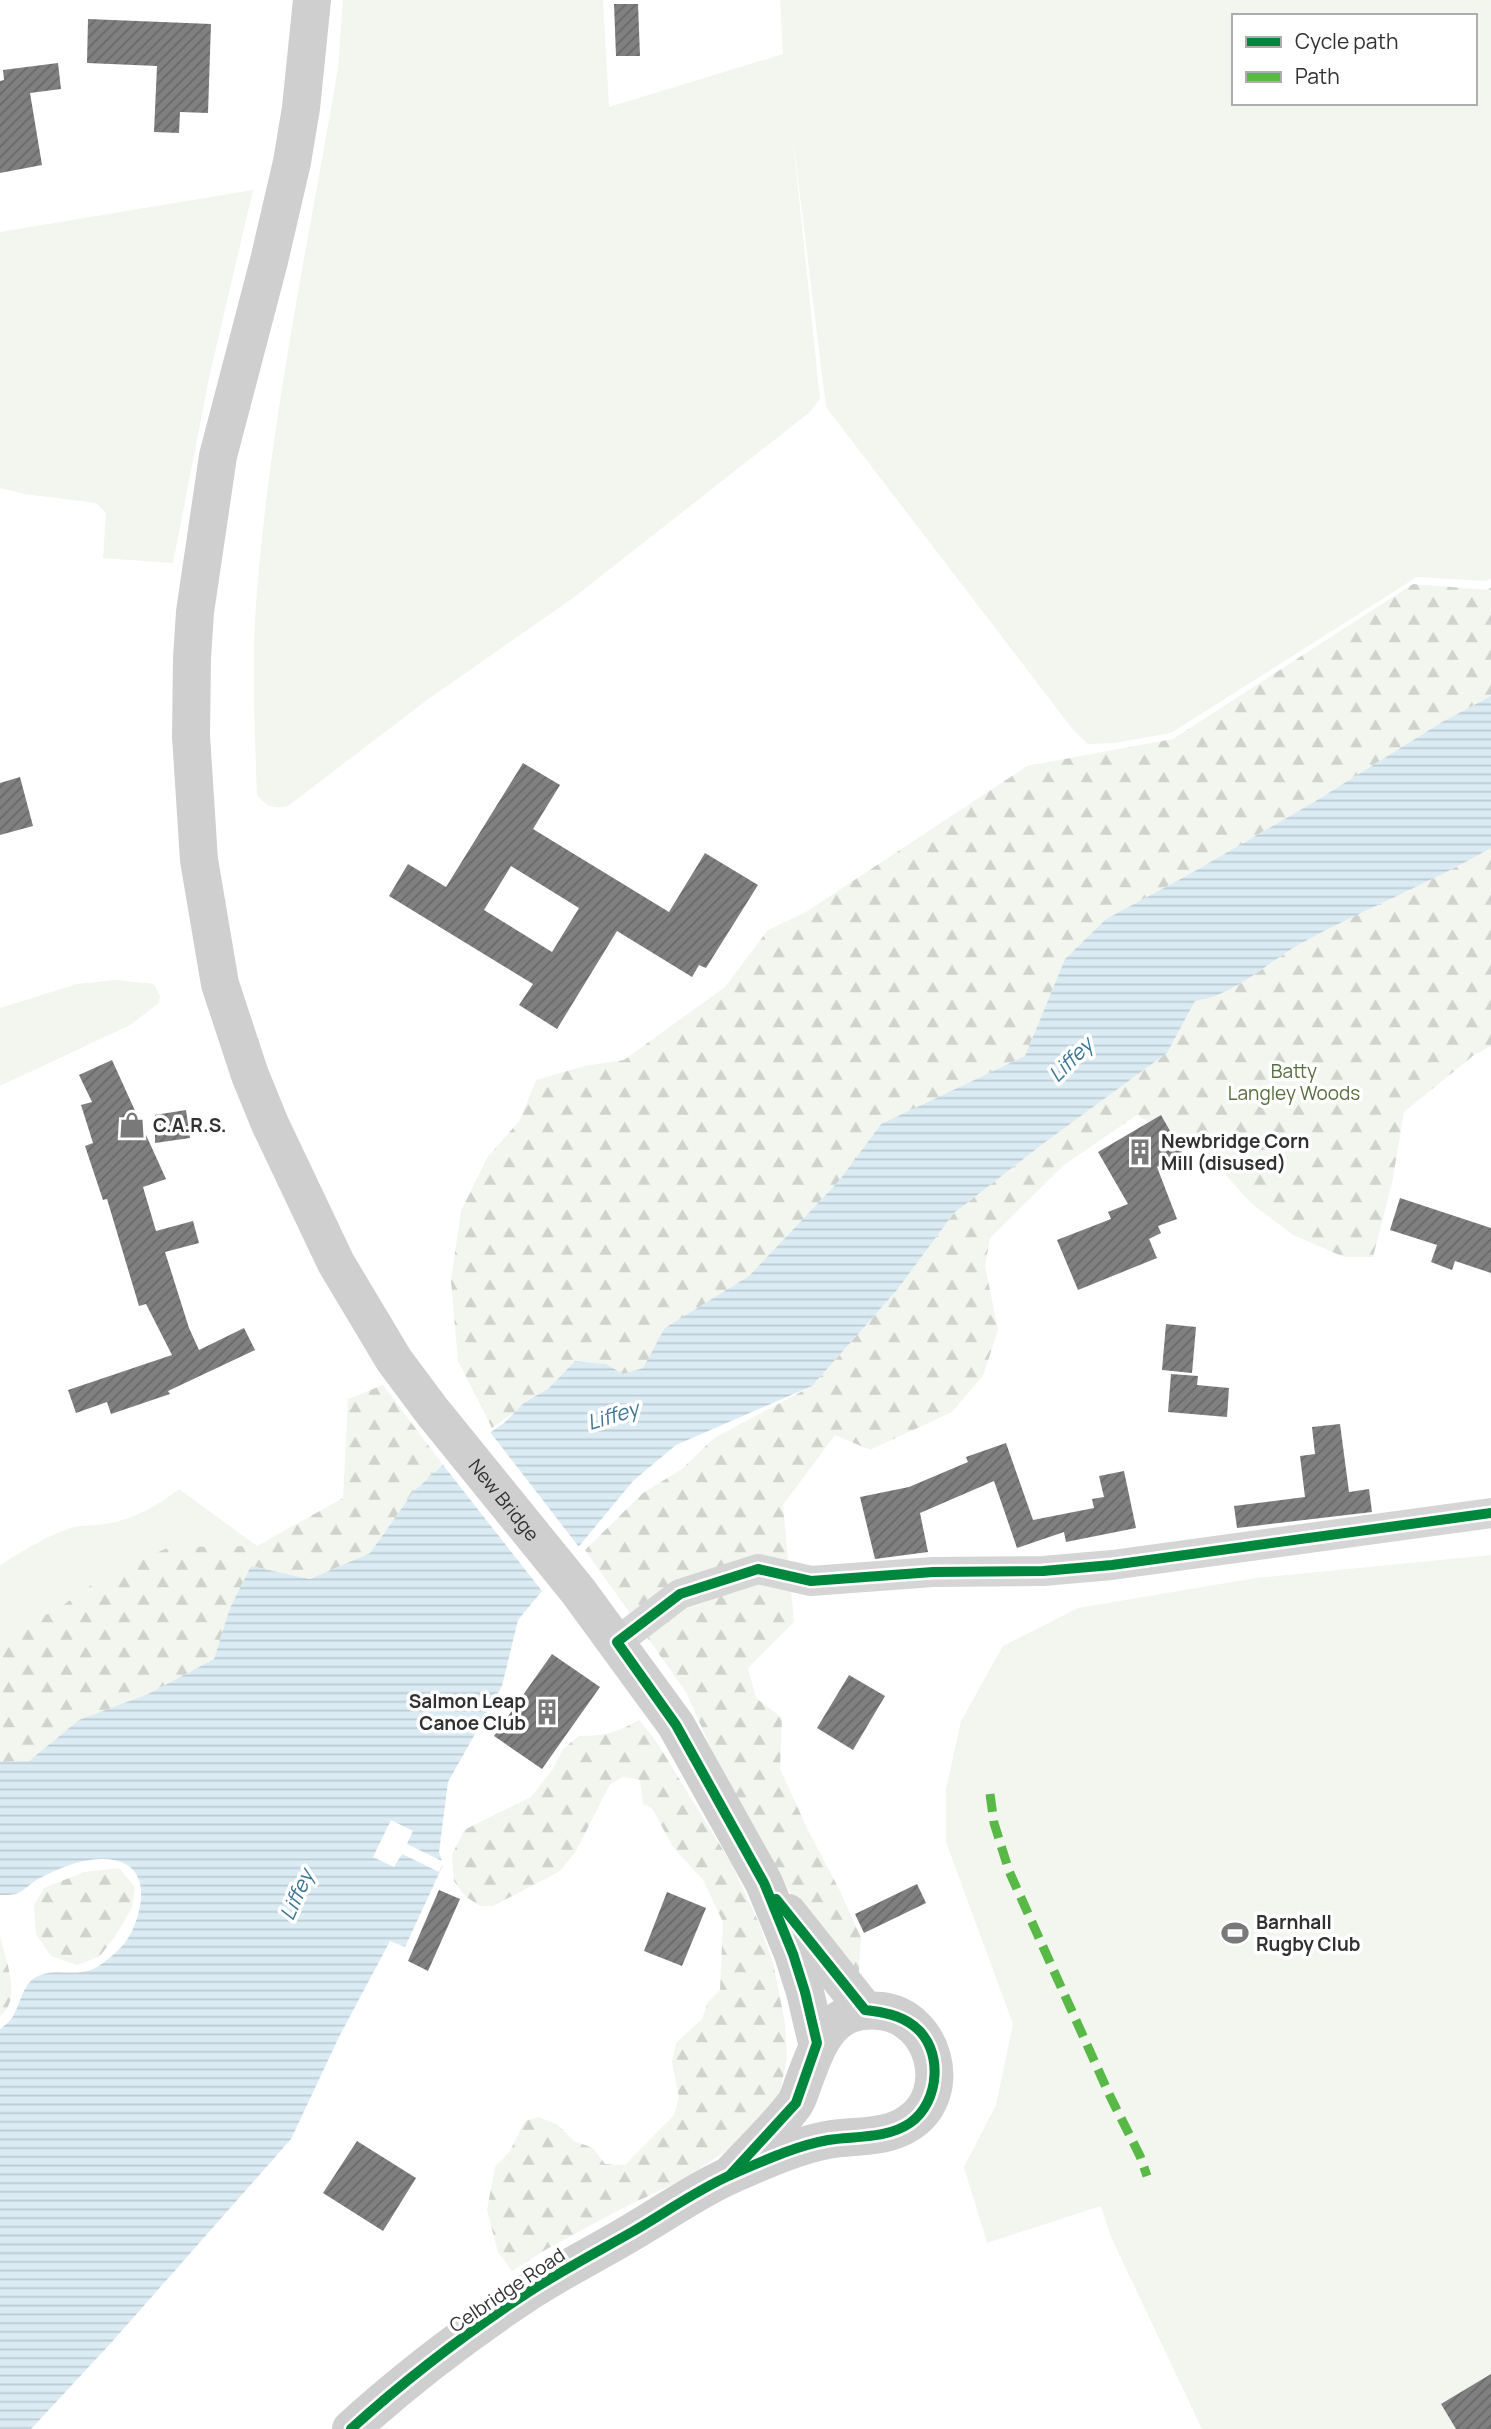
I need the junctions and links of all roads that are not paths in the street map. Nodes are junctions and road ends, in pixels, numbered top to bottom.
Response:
1 (312, 0) edge
2 (1491, 1513) edge
3 (617, 1643) junction
4 (764, 1883) junction
5 (865, 2010) junction
6 (814, 2052) junction
7 (872, 2135) junction
8 (730, 2175) junction
9 (351, 2429) edge

1 - 3 main road, New Bridge
2 - 3 street
3 - 4 main road, New Bridge
4 - 5 main road
4 - 6 main road
5 - 6 main road
5 - 7 main road
6 - 7 main road
6 - 8 main road
7 - 8 main road
8 - 9 main road, Celbridge Road

